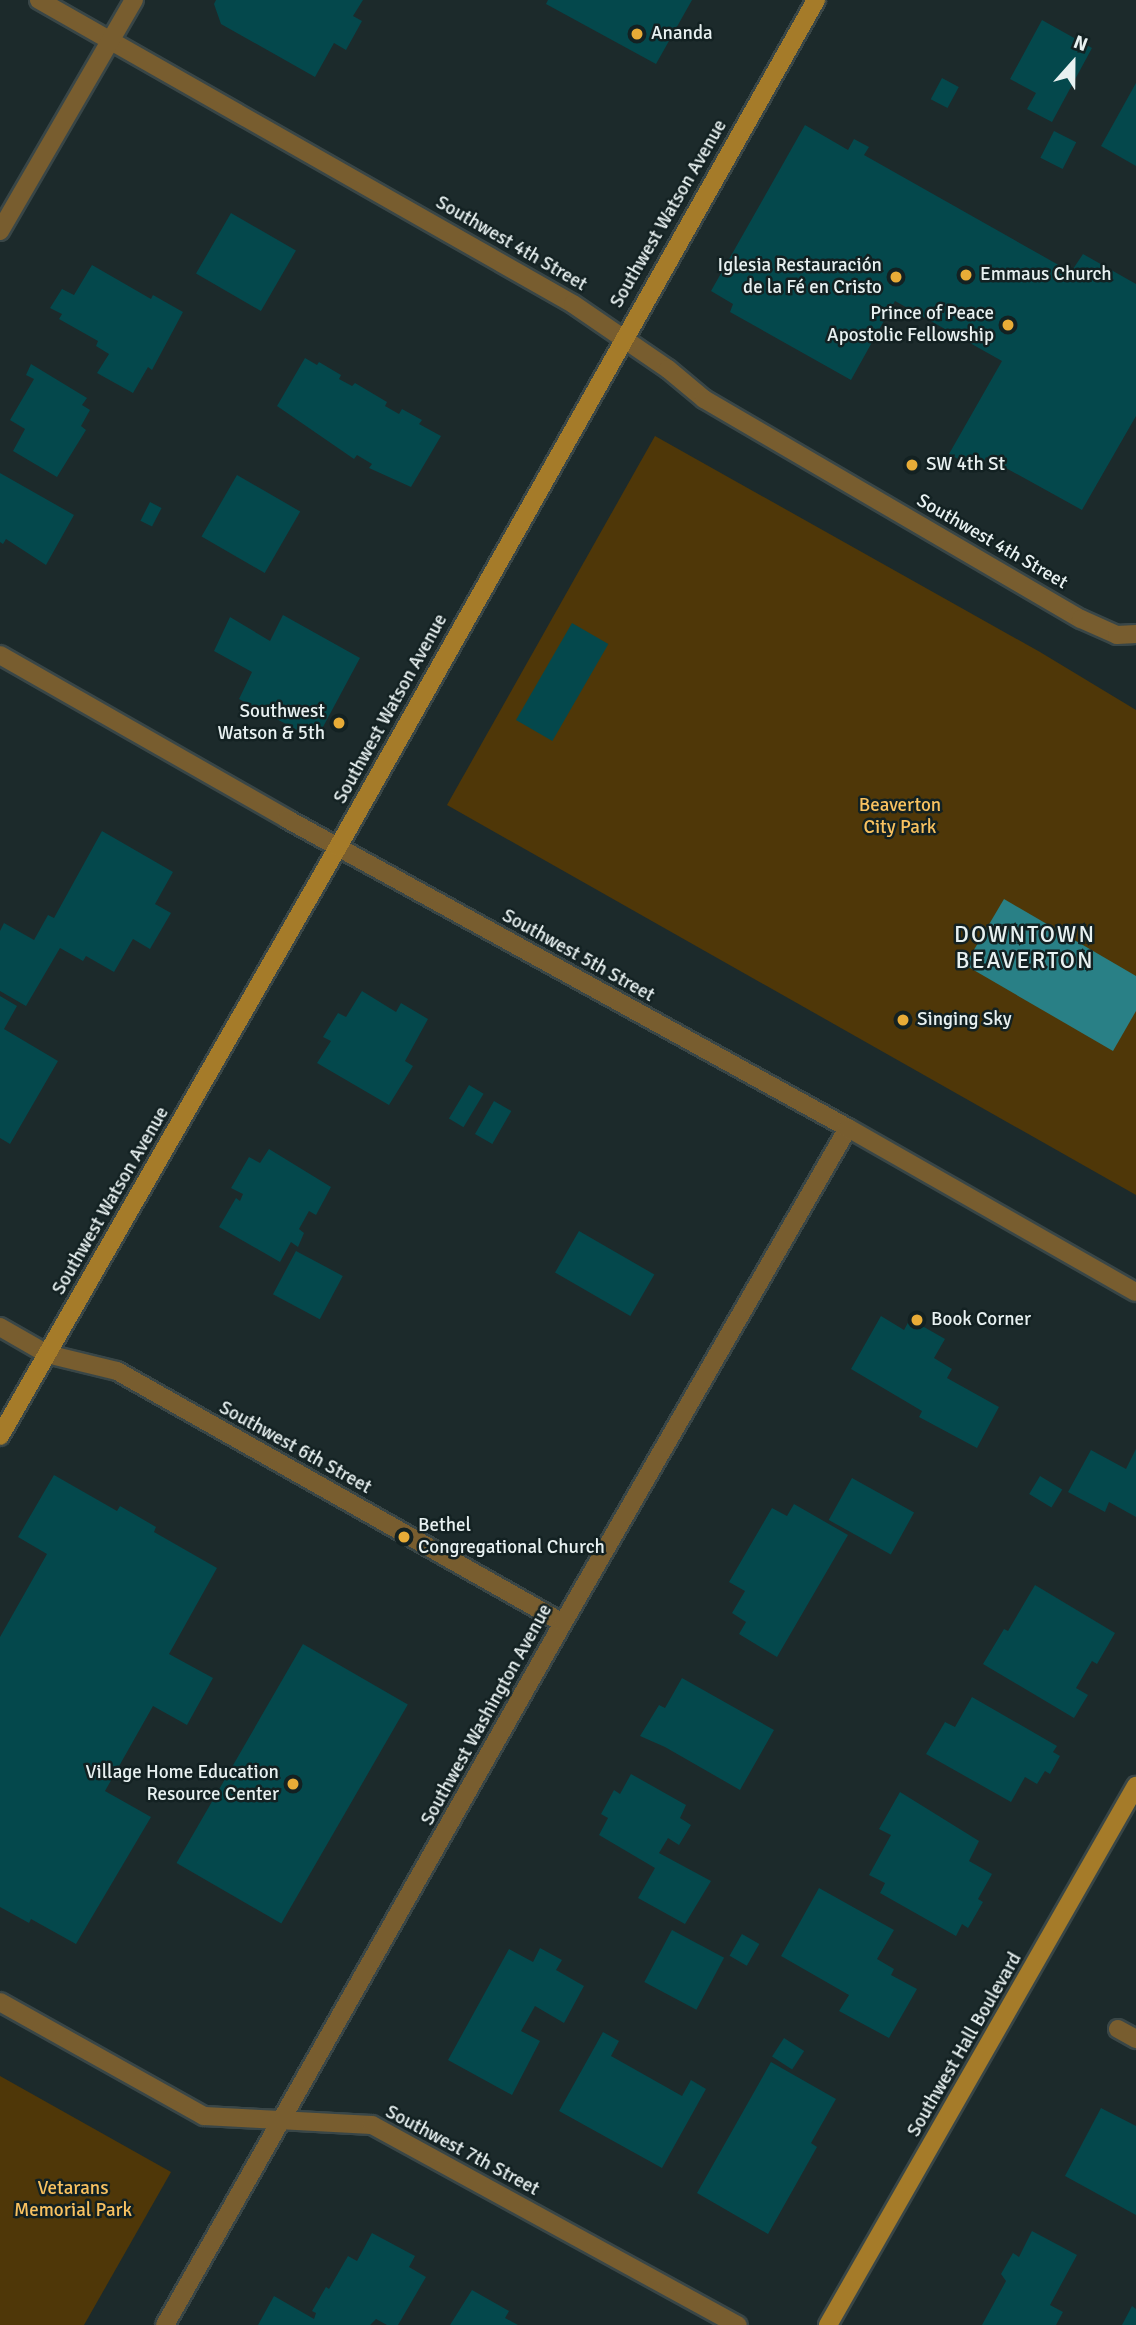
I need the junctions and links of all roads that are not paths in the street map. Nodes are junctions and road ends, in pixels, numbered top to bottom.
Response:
1 (39, 0) edge
2 (134, 0) edge
3 (816, 0) edge
4 (111, 41) junction
5 (0, 231) edge
6 (623, 338) junction
7 (1136, 634) edge
8 (0, 655) edge
9 (338, 847) junction
10 (848, 1128) junction
11 (1136, 1292) edge
12 (0, 1327) edge
13 (47, 1354) junction
14 (0, 1436) edge
15 (563, 1623) junction
16 (1136, 1786) edge
17 (0, 2002) edge
18 (1118, 2029) dead end
19 (1136, 2039) edge
20 (283, 2120) junction
21 (165, 2325) edge
22 (738, 2325) edge
23 (828, 2325) edge

1 - 4 street, Southwest 4th Street
2 - 4 street
3 - 6 main road, Southwest Watson Avenue
4 - 5 street
4 - 6 street, Southwest 4th Street
6 - 7 street, Southwest 4th Street
6 - 9 main road, Southwest Watson Avenue
8 - 9 street, Southwest 5th Street
9 - 10 street, Southwest 5th Street
9 - 13 main road, Southwest Watson Avenue
10 - 11 street, Southwest 5th Street
10 - 15 street, Southwest Washington Avenue
12 - 13 street, Southwest 6th Street
13 - 14 main road, Southwest Watson Avenue
13 - 15 street, Southwest 6th Street
15 - 20 street, Southwest Washington Avenue
16 - 23 main road, Southwest Hall Boulevard
17 - 20 street, Southwest 7th Street
18 - 19 street
20 - 21 street, Southwest Washington Avenue
20 - 22 street, Southwest 7th Street

